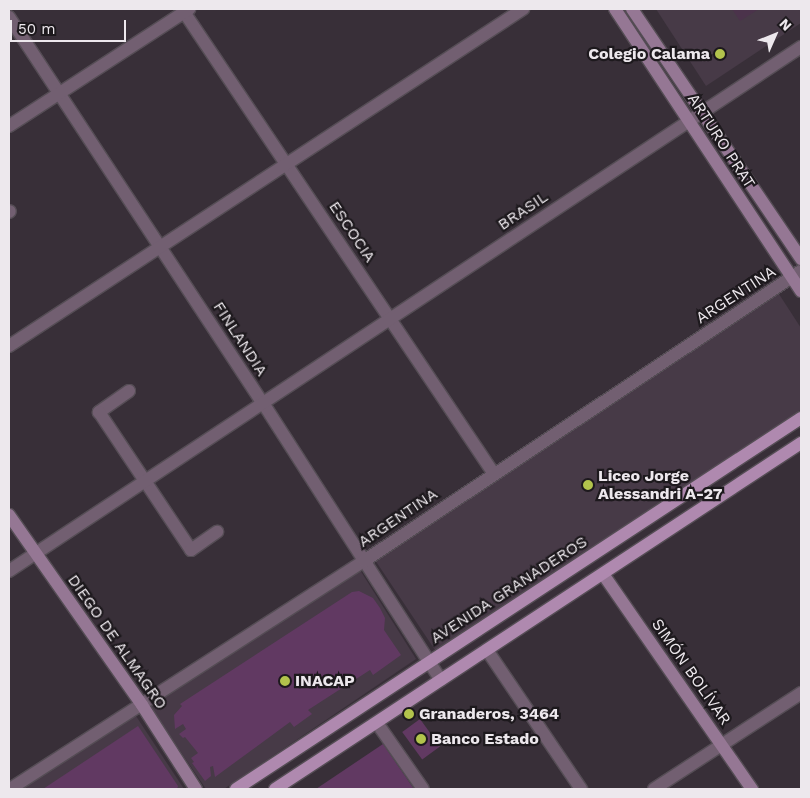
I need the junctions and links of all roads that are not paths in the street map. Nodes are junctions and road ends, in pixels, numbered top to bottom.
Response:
1 (523, 9) edge
2 (615, 9) edge
3 (632, 9) edge
4 (185, 10) edge
5 (9, 17) edge
6 (801, 47) edge
7 (59, 93) junction
8 (703, 112) junction
9 (688, 121) junction
10 (9, 126) edge
11 (286, 164) junction
12 (160, 246) junction
13 (801, 259) edge
14 (796, 274) edge
15 (801, 291) edge
16 (390, 319) junction
17 (9, 346) edge
18 (129, 391) dead end
19 (263, 403) junction
20 (801, 418) edge
21 (801, 442) edge
22 (494, 474) junction
23 (146, 481) junction
24 (9, 515) edge
25 (217, 532) dead end
26 (35, 554) junction
27 (364, 561) junction
28 (9, 571) edge
29 (603, 574) junction
30 (487, 650) junction
31 (429, 662) junction
32 (441, 680) junction
33 (801, 693) edge
34 (142, 705) junction
35 (377, 723) junction
36 (722, 746) junction
37 (10, 789) edge
38 (196, 789) edge
39 (236, 789) edge
40 (275, 789) edge
41 (423, 789) edge
42 (581, 789) edge
43 (654, 789) edge
44 (752, 789) edge

1 - 11 street
2 - 9 main road, ARTURO PRAT
3 - 8 main road, ARTURO PRAT
4 - 7 street
4 - 11 street, ESCOCIA
5 - 7 street, FINLANDIA
6 - 8 street, BRASIL
7 - 10 street
7 - 12 street, FINLANDIA
8 - 9 street, BRASIL
8 - 13 main road, ARTURO PRAT
9 - 14 main road, ARTURO PRAT
9 - 16 street, BRASIL
11 - 12 street
11 - 16 street, ESCOCIA
12 - 17 street
12 - 19 street, FINLANDIA
14 - 15 main road, ARTURO PRAT
14 - 22 street, ARGENTINA
16 - 19 street, BRASIL
16 - 22 street, ESCOCIA
18 - 23 street
19 - 23 street, BRASIL
19 - 27 street, FINLANDIA
20 - 31 main road, AVENIDA GRANADEROS
21 - 29 main road
22 - 27 street, ARGENTINA
23 - 25 street
23 - 26 street, BRASIL
24 - 26 main road, DIEGO DE ALMAGRO
26 - 28 street, BRASIL
26 - 34 main road, DIEGO DE ALMAGRO
27 - 31 street, FINLANDIA
27 - 34 street, ARGENTINA
29 - 30 main road
29 - 36 main road, SIMÓN BOLÍVAR
30 - 32 main road
30 - 42 street
31 - 32 street, FINLANDIA
31 - 39 main road, AVENIDA GRANADEROS
32 - 35 main road
33 - 36 street
34 - 37 street, ARGENTINA
34 - 38 main road, DIEGO DE ALMAGRO
35 - 40 main road
35 - 41 street
36 - 43 street
36 - 44 main road, SIMÓN BOLÍVAR

